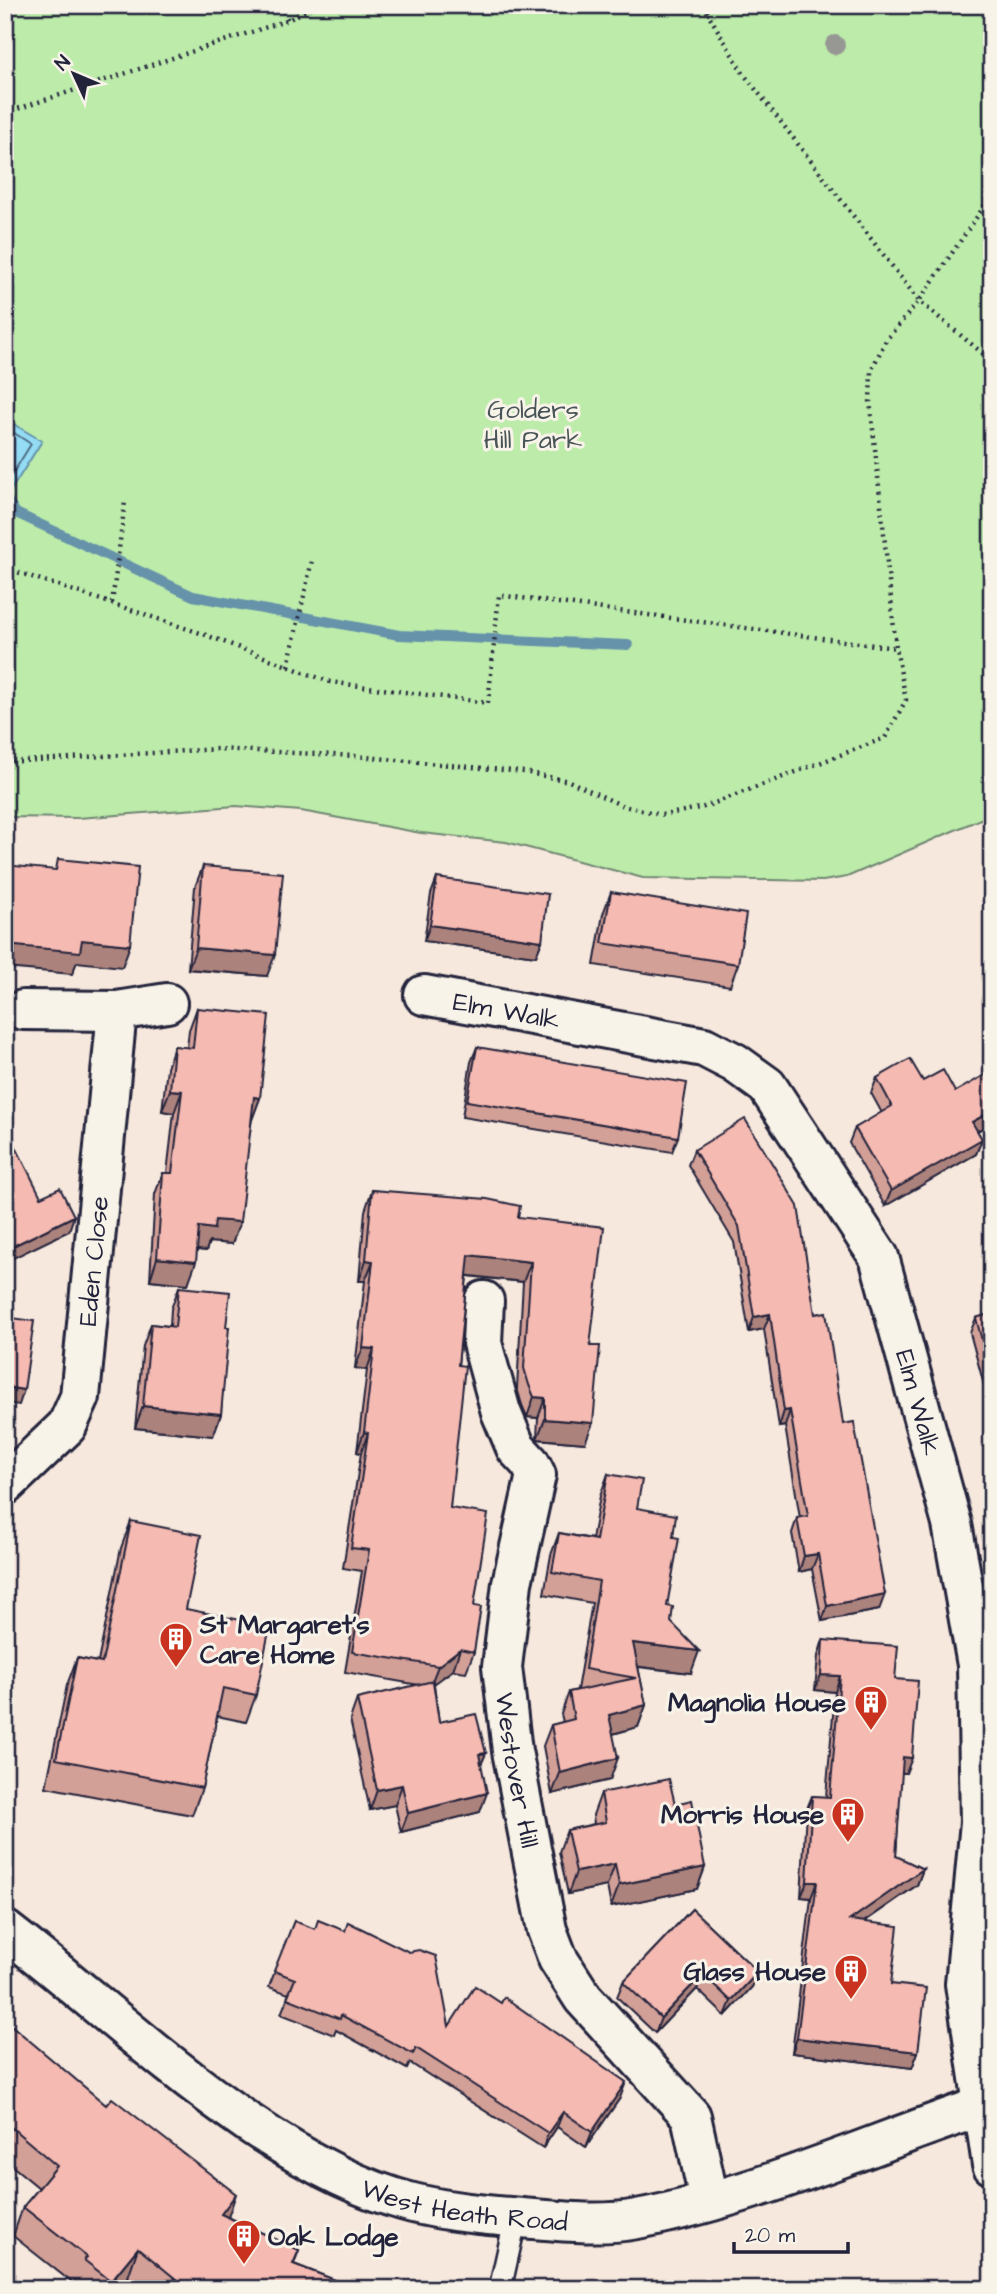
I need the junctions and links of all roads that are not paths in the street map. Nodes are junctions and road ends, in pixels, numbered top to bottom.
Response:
1 (424, 995) dead end
2 (167, 1003) dead end
3 (23, 1010) dead end
4 (117, 1010) junction
5 (484, 1301) dead end
6 (5, 1485) edge
7 (5, 1930) edge
8 (988, 2105) edge
9 (992, 2165) edge
10 (709, 2200) junction
11 (516, 2217) junction
12 (500, 2289) edge

1 - 8 street, Elm Walk
2 - 4 street
3 - 4 street
4 - 6 street, Eden Close
5 - 10 street, Westover Hill
7 - 11 street, West Heath Road
8 - 9 street, Elm Walk
8 - 10 street, West Heath Road
10 - 11 street, West Heath Road
11 - 12 lane

